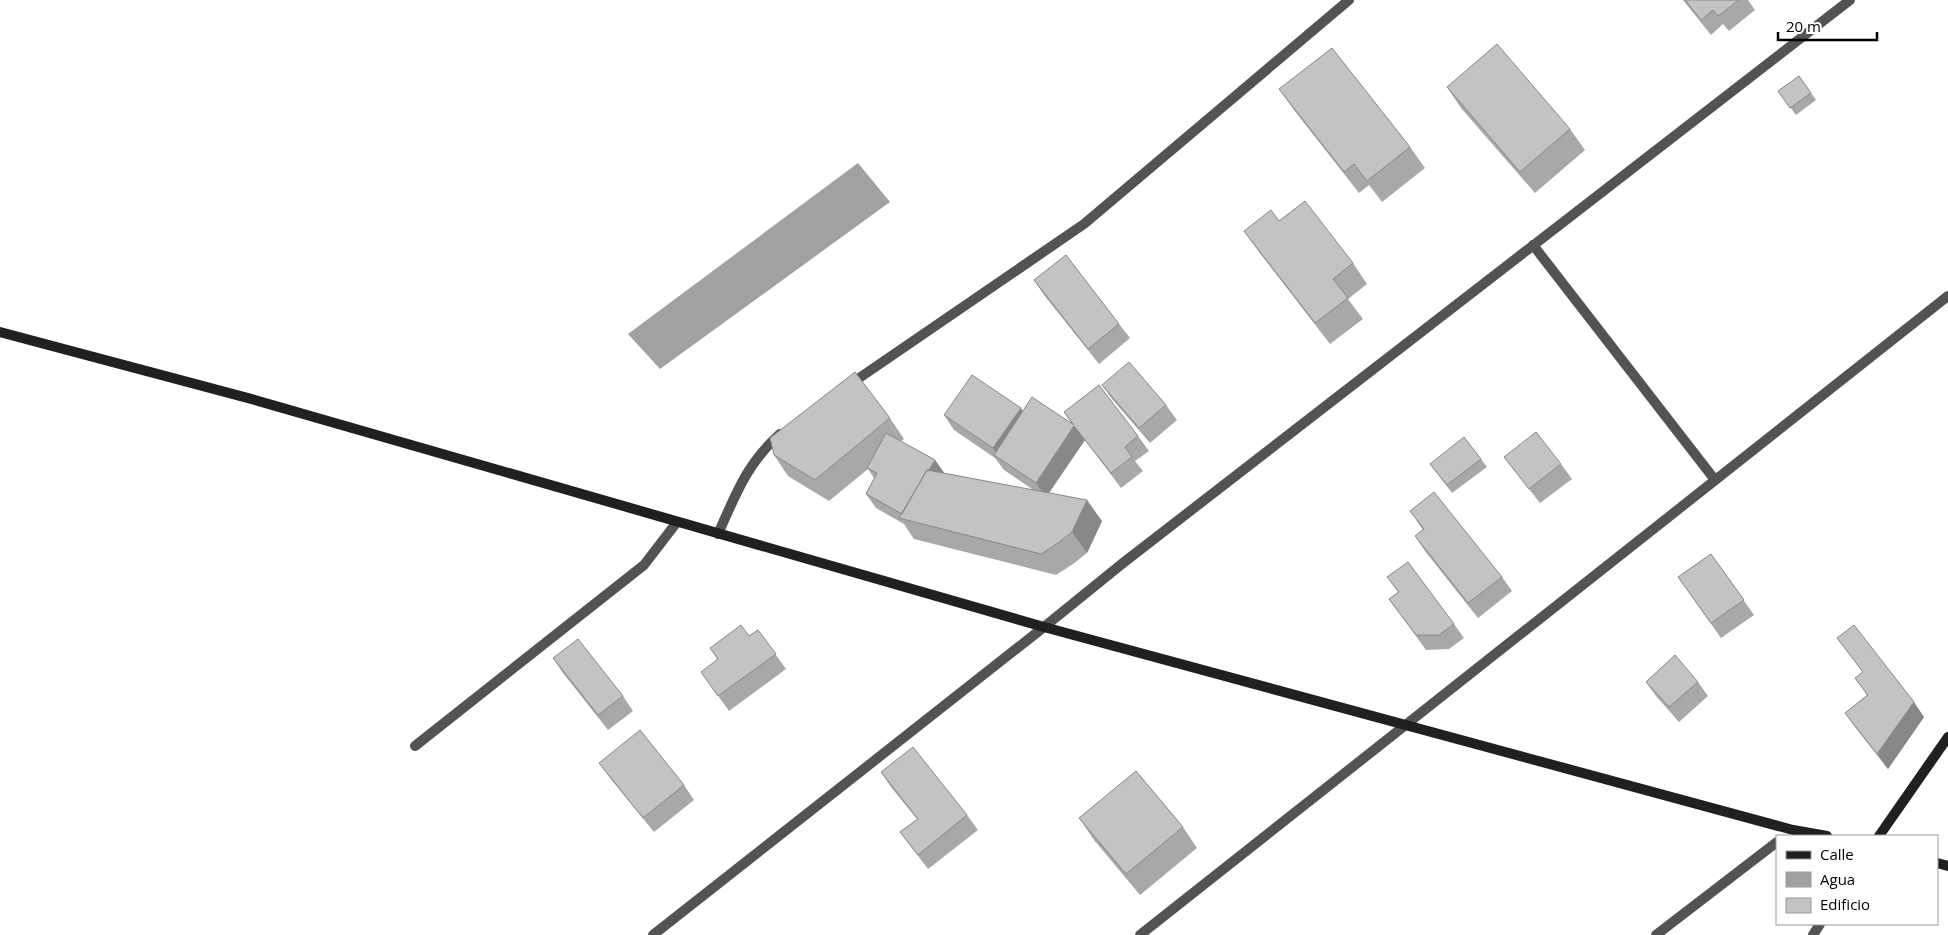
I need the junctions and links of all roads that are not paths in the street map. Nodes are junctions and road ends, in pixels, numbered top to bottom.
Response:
1 (1349, 0) edge
2 (1850, 0) edge
3 (1533, 245) junction
4 (1948, 296) edge
5 (0, 332) edge
6 (837, 393) edge
7 (788, 427) edge
8 (1715, 480) junction
9 (677, 522) junction
10 (718, 534) junction
11 (1044, 628) junction
12 (1405, 725) junction
13 (1948, 737) edge
14 (415, 746) dead end
15 (1789, 833) edge
16 (1814, 835) edge
17 (1880, 835) edge
18 (1776, 843) edge
19 (653, 935) edge
20 (1140, 935) edge
21 (1656, 935) edge

1 - 6 street
2 - 3 street
3 - 8 street
3 - 11 street
4 - 8 street
5 - 9 street
7 - 10 street
8 - 12 street
9 - 10 street
9 - 14 street
10 - 11 street
11 - 12 street
11 - 19 street
12 - 15 street
12 - 20 street
13 - 17 street
15 - 16 street
18 - 21 street

